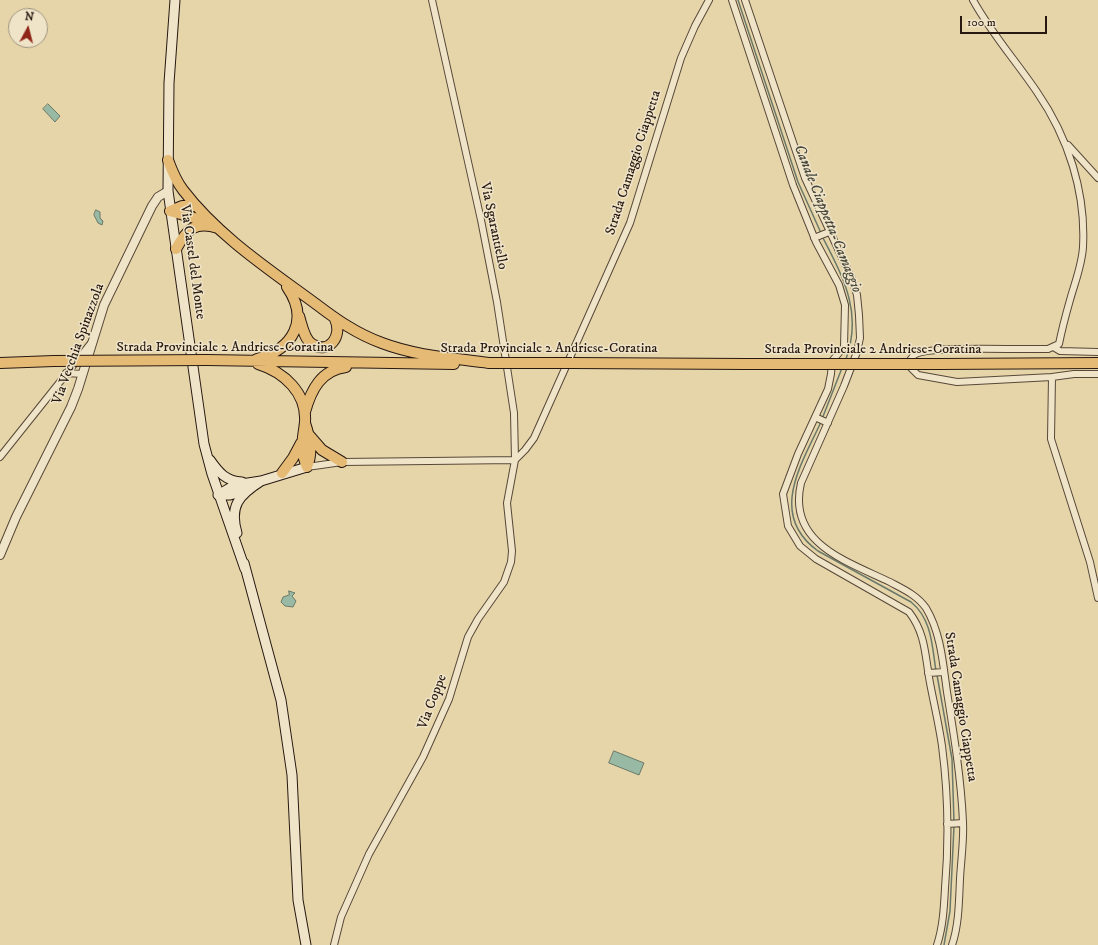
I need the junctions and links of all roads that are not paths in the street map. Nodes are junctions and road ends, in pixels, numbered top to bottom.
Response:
1 (175, 0) edge
2 (432, 0) edge
3 (709, 0) edge
4 (732, 0) edge
5 (745, 0) edge
6 (973, 0) edge
7 (774, 87) junction
8 (762, 90) junction
9 (1066, 144) junction
10 (168, 160) junction
11 (1098, 178) edge
12 (168, 191) junction
13 (195, 206) junction
14 (170, 211) junction
15 (207, 224) junction
16 (218, 228) junction
17 (829, 232) junction
18 (814, 238) junction
19 (176, 249) junction
20 (284, 282) junction
21 (299, 316) junction
22 (335, 319) junction
23 (92, 341) junction
24 (1055, 348) junction
25 (1098, 352) edge
26 (247, 361) junction
27 (0, 363) edge
28 (375, 363) junction
29 (489, 363) junction
30 (1098, 363) edge
31 (66, 373) junction
32 (83, 374) junction
33 (1098, 374) edge
34 (1052, 377) junction
35 (305, 416) junction
36 (815, 417) junction
37 (828, 423) junction
38 (309, 435) junction
39 (301, 443) junction
40 (206, 454) junction
41 (0, 457) edge
42 (515, 460) junction
43 (342, 462) junction
44 (307, 467) junction
45 (282, 473) junction
46 (246, 487) junction
47 (218, 495) junction
48 (0, 555) edge
49 (838, 556) junction
50 (831, 568) junction
51 (245, 569) junction
52 (1098, 598) edge
53 (944, 672) junction
54 (928, 673) junction
55 (963, 823) junction
56 (947, 824) junction
57 (306, 945) edge
58 (334, 945) edge
59 (937, 945) edge
60 (952, 945) edge

1 - 10 main road, Via Castel del Monte
2 - 42 street, Via Sgarantiello
3 - 42 street, Strada Camaggio Ciappetta
4 - 8 street
5 - 7 street, Strada Camaggio Ciappetta
6 - 9 street
7 - 8 street
7 - 17 street, Strada Camaggio Ciappetta
8 - 18 street
9 - 11 street
9 - 24 street
10 - 12 main road, Via Castel del Monte
10 - 13 main road
12 - 14 main road, Via Castel del Monte
12 - 23 street, Via Vecchia Spinazzola
13 - 14 main road
13 - 16 main road
14 - 15 main road
14 - 19 main road, Via Castel del Monte
15 - 16 main road
15 - 19 main road
16 - 20 main road
17 - 18 street
17 - 37 street, Strada Camaggio Ciappetta
18 - 36 street
19 - 40 main road, Via Castel del Monte
20 - 21 main road
20 - 22 main road
21 - 22 main road
21 - 26 main road
22 - 29 main road
23 - 31 street
23 - 32 street, Via Vecchia Spinazzola
24 - 25 street
24 - 34 street
26 - 27 main road, Strada Provinciale 2 Andriese-Coratina, bridge
26 - 28 main road, Strada Provinciale 2 Andriese-Coratina
26 - 35 main road
28 - 29 main road, Strada Provinciale 2 Andriese-Coratina
28 - 35 main road
29 - 30 main road, Strada Provinciale 2 Andriese-Coratina, bridge
31 - 32 street
31 - 41 street
32 - 48 street, Via Vecchia Spinazzola
33 - 34 street
34 - 52 street
35 - 38 main road
35 - 39 main road
36 - 37 street
36 - 50 street
37 - 49 street, Strada Camaggio Ciappetta
38 - 43 main road
38 - 44 main road
39 - 44 main road
39 - 45 main road
40 - 46 main road
40 - 47 main road, Via Castel del Monte
42 - 43 street
42 - 58 street, Via Coppe
43 - 44 street
44 - 45 main road
45 - 46 main road
46 - 47 main road
46 - 51 main road
47 - 51 main road, Via Castel del Monte
49 - 50 street
49 - 53 street, Strada Camaggio Ciappetta
50 - 54 street
51 - 57 main road
53 - 54 street
53 - 55 street, Strada Camaggio Ciappetta
54 - 56 street
55 - 56 street
55 - 60 street, Strada Camaggio Ciappetta
56 - 59 street

